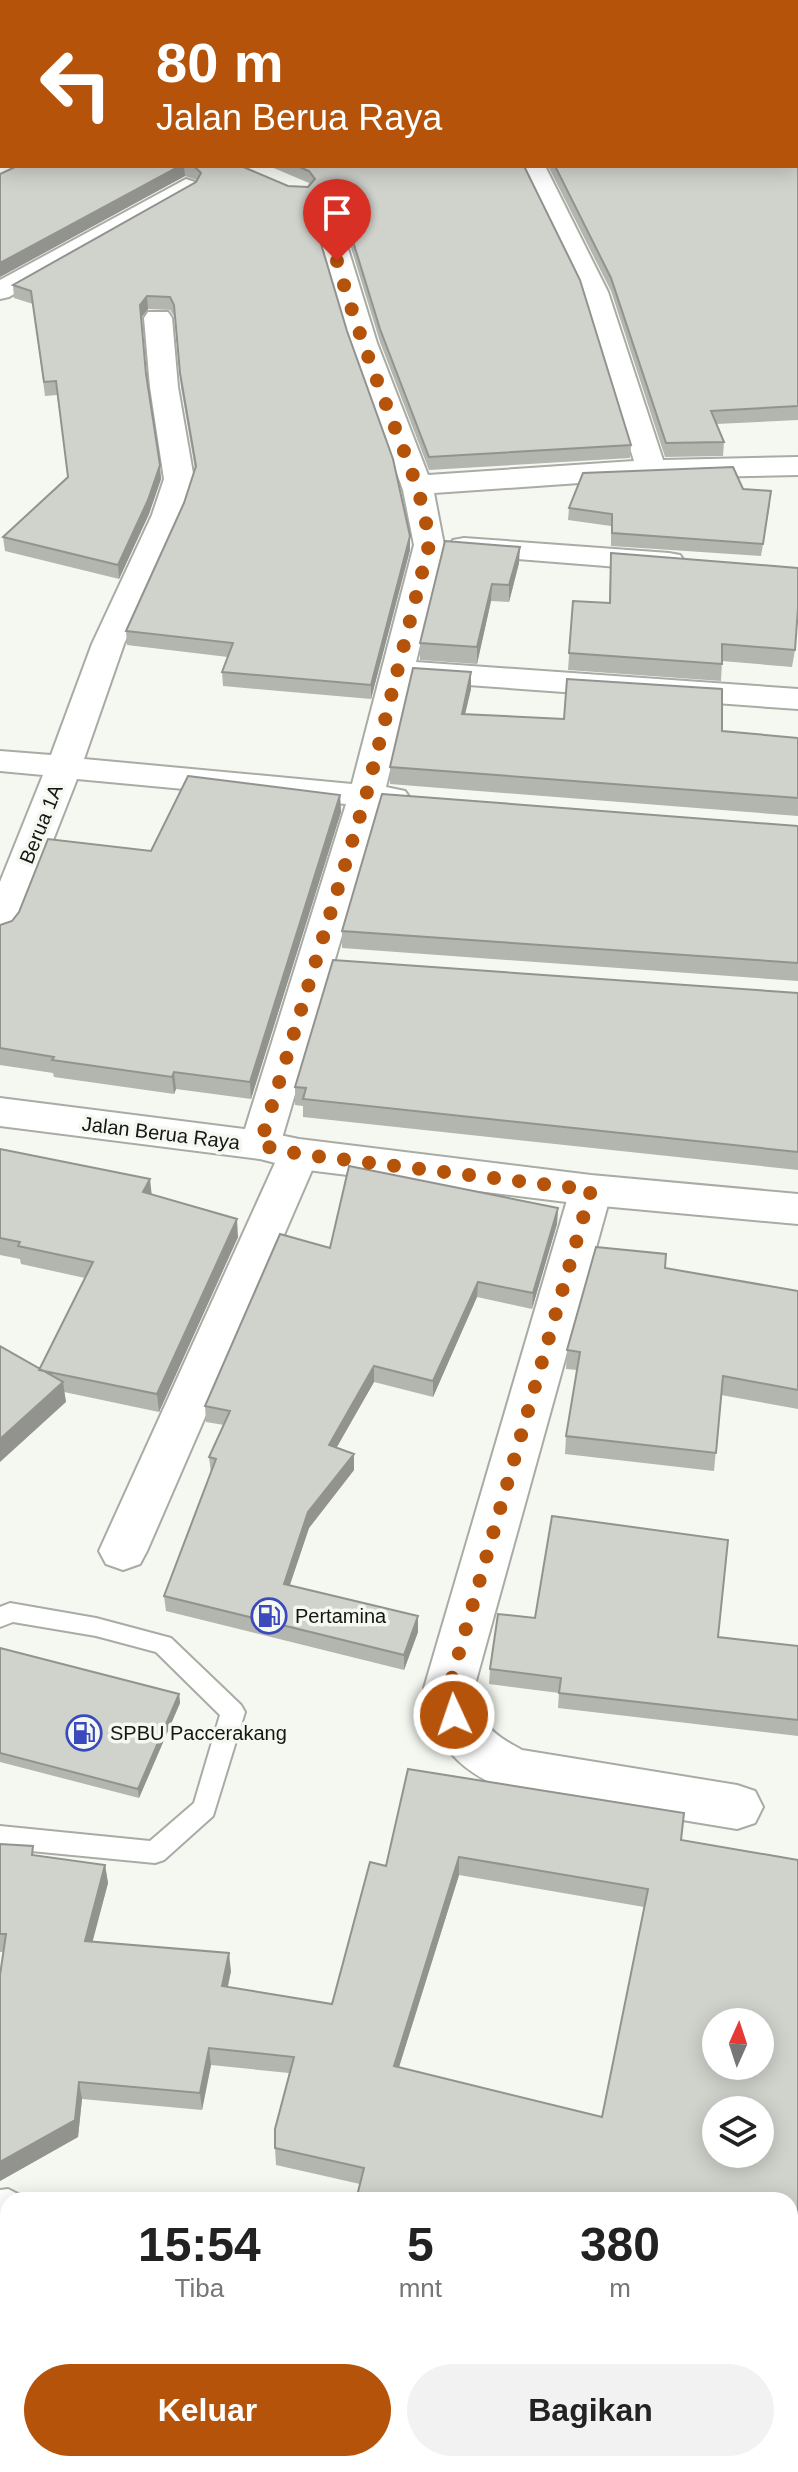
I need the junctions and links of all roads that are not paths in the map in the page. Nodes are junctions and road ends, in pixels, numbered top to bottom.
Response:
1 (534, 168) edge
2 (186, 187) edge
3 (332, 239) edge
4 (0, 291) edge
5 (158, 318) edge
6 (798, 466) edge
7 (651, 469) junction
8 (418, 485) junction
9 (429, 545) junction
10 (706, 565) edge
11 (395, 671) junction
12 (798, 699) edge
13 (0, 761) edge
14 (64, 767) junction
15 (366, 796) junction
16 (428, 801) edge
17 (0, 927) edge
18 (318, 962) junction
19 (357, 964) edge
20 (0, 1112) edge
21 (280, 1150) junction
22 (591, 1190) junction
23 (798, 1209) edge
24 (123, 1551) dead end
25 (0, 1618) edge
26 (737, 1807) dead end
27 (0, 1837) edge

1 - 7 street
2 - 4 street
3 - 8 street
5 - 14 street, Berua 1A
6 - 7 street
7 - 8 street
8 - 9 street
9 - 10 street
9 - 11 street
11 - 12 street
11 - 15 street
13 - 14 street
14 - 15 street
14 - 17 street, Berua 1A
15 - 16 street
15 - 18 street
18 - 19 street
18 - 21 street
20 - 21 street, Jalan Berua Raya
21 - 22 street, Jalan Berua Raya
21 - 24 street
22 - 23 street, Jalan Berua Raya
22 - 26 street
25 - 27 lane

